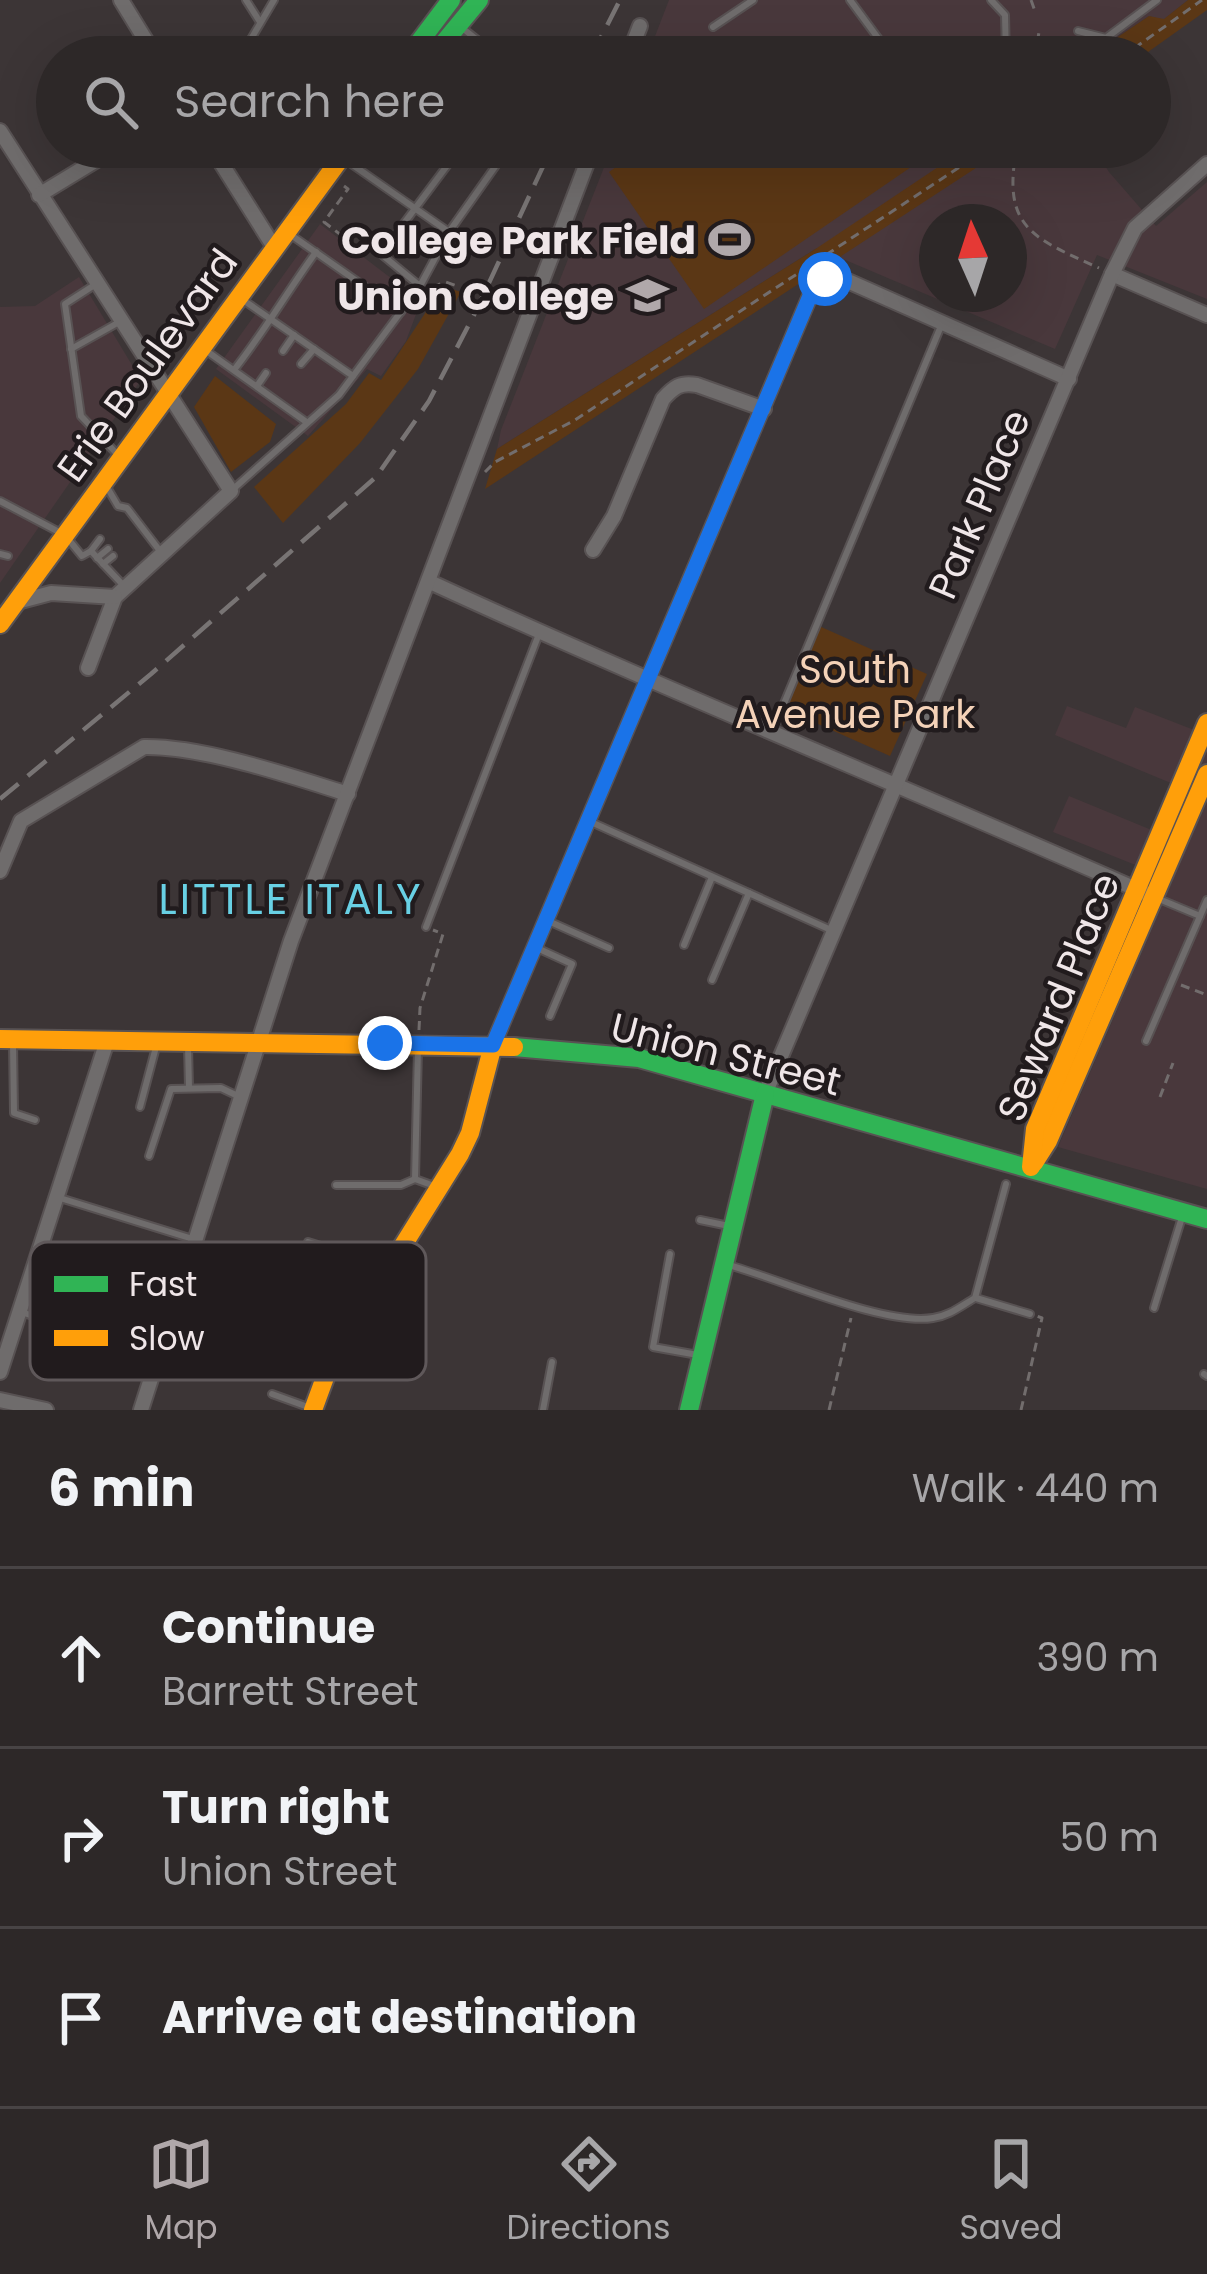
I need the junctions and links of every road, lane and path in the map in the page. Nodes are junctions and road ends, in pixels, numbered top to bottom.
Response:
1 (122, 0) edge
2 (247, 0) edge
3 (274, 0) edge
4 (451, 0) edge
5 (479, 0) edge
6 (753, 0) edge
7 (850, 0) edge
8 (991, 0) edge
9 (1031, 0) edge
10 (1157, 0) edge
11 (1202, 0) edge
12 (1036, 14) dead end
13 (261, 24) junction
14 (458, 26) junction
15 (640, 26) dead end
16 (713, 27) dead end
17 (1039, 32) dead end
18 (1078, 32) dead end
19 (143, 36) edge
20 (253, 36) edge
21 (424, 36) edge
22 (450, 36) edge
23 (471, 36) edge
24 (636, 36) edge
25 (877, 36) edge
26 (1005, 36) edge
27 (1038, 36) edge
28 (1097, 36) edge
29 (1109, 36) edge
30 (1151, 36) edge
31 (0, 131) edge
32 (1207, 164) edge
33 (83, 168) edge
34 (228, 168) edge
35 (328, 168) edge
36 (364, 168) edge
37 (446, 168) edge
38 (494, 168) edge
39 (584, 168) edge
40 (958, 168) edge
41 (1015, 168) edge
42 (39, 195) junction
43 (416, 208) junction
44 (449, 232) junction
45 (280, 239) junction
46 (316, 252) junction
47 (1112, 274) junction
48 (96, 284) junction
49 (420, 286) junction
50 (238, 296) junction
51 (499, 305) dead end
52 (401, 312) junction
53 (1207, 315) edge
54 (527, 316) junction
55 (268, 317) junction
56 (121, 321) junction
57 (942, 323) junction
58 (294, 335) junction
59 (201, 347) junction
60 (71, 349) junction
61 (314, 349) junction
62 (283, 351) dead end
63 (301, 364) dead end
64 (234, 370) junction
65 (266, 373) dead end
66 (353, 376) junction
67 (1069, 379) junction
68 (257, 386) junction
69 (286, 388) dead end
70 (167, 392) junction
71 (276, 400) junction
72 (764, 409) junction
73 (306, 422) junction
74 (120, 457) junction
75 (103, 481) junction
76 (231, 490) junction
77 (464, 495) junction
78 (0, 500) edge
79 (133, 516) junction
80 (123, 522) dead end
81 (143, 529) junction
82 (64, 535) junction
83 (133, 536) dead end
84 (100, 538) dead end
85 (593, 550) dead end
86 (111, 553) dead end
87 (162, 553) junction
88 (97, 558) junction
89 (430, 582) junction
90 (120, 592) junction
91 (8, 603) edge
92 (0, 624) edge
93 (541, 631) junction
94 (88, 668) dead end
95 (648, 681) junction
96 (1207, 723) edge
97 (772, 732) junction
98 (1207, 774) edge
99 (896, 783) junction
100 (349, 794) junction
101 (588, 820) junction
102 (0, 871) edge
103 (712, 877) junction
104 (749, 893) junction
105 (1145, 893) junction
106 (1207, 900) edge
107 (1200, 916) junction
108 (545, 920) junction
109 (426, 927) joint
110 (833, 932) junction
111 (684, 945) dead end
112 (534, 947) junction
113 (609, 948) dead end
114 (712, 980) dead end
115 (1172, 981) junction
116 (1207, 995) edge
117 (550, 1016) dead end
118 (6, 1040) edge
119 (107, 1041) junction
120 (157, 1041) junction
121 (188, 1041) junction
122 (260, 1042) junction
123 (1146, 1042) dead end
124 (418, 1044) junction
125 (493, 1045) junction
126 (1173, 1063) dead end
127 (189, 1088) junction
128 (766, 1094) junction
129 (1160, 1097) dead end
130 (243, 1098) junction
131 (140, 1107) dead end
132 (35, 1120) dead end
133 (148, 1156) dead end
134 (1031, 1166) junction
135 (415, 1179) junction
136 (1006, 1184) dead end
137 (336, 1185) dead end
138 (440, 1188) junction
139 (56, 1197) junction
140 (1184, 1212) junction
141 (1207, 1219) edge
142 (700, 1220) dead end
143 (732, 1226) junction
144 (198, 1241) joint
145 (41, 1242) edge
146 (406, 1242) edge
147 (670, 1254) dead end
148 (723, 1264) junction
149 (30, 1277) edge
150 (975, 1298) junction
151 (855, 1304) junction
152 (1154, 1308) dead end
153 (19, 1311) junction
154 (1030, 1314) joint
155 (30, 1315) edge
156 (702, 1356) junction
157 (552, 1362) dead end
158 (0, 1372) edge
159 (152, 1380) edge
160 (324, 1380) edge
161 (272, 1394) dead end
162 (0, 1400) edge
163 (314, 1409) edge
164 (46, 1410) edge
165 (142, 1410) edge
166 (543, 1410) edge
167 (689, 1410) edge
168 (829, 1410) edge
169 (1021, 1410) edge

1 - 19 street
2 - 13 lane
3 - 13 lane
4 - 21 main road
5 - 14 main road
6 - 16 lane
7 - 25 lane
8 - 26 lane
9 - 12 path
10 - 29 lane
11 - 30 path
13 - 20 lane
14 - 22 main road
14 - 23 lane
15 - 24 street
17 - 27 path
18 - 28 lane
31 - 42 street
32 - 47 street, Park Place
33 - 42 street
34 - 45 street
35 - 45 main road, Erie Boulevard
36 - 43 lane
37 - 43 lane
38 - 44 lane
39 - 54 street
40 - 77 path
41 - 47 path
42 - 48 street
43 - 44 lane
43 - 49 lane
44 - 49 lane
45 - 46 lane
45 - 50 main road, Erie Boulevard
46 - 52 lane
46 - 55 lane
47 - 53 street
47 - 67 street, Park Place
48 - 56 street
48 - 60 lane
49 - 52 lane
50 - 55 lane
50 - 59 main road, Erie Boulevard
51 - 54 path
52 - 66 lane
54 - 77 street
55 - 58 lane
55 - 64 lane
56 - 60 lane
56 - 70 street
57 - 67 street
57 - 72 street
57 - 97 lane
58 - 61 lane
58 - 62 lane
59 - 64 lane
59 - 70 main road, Erie Boulevard
60 - 74 lane
61 - 63 lane
61 - 66 lane
64 - 68 lane
65 - 68 lane
66 - 73 lane
67 - 99 street, Park Place
68 - 71 lane
69 - 71 lane
70 - 74 main road, Erie Boulevard
70 - 76 street
71 - 73 lane
72 - 85 street
72 - 95 street
73 - 76 lane
74 - 75 main road, Erie Boulevard
75 - 79 lane
75 - 82 main road, Erie Boulevard
76 - 87 street
77 - 89 street
78 - 82 lane
79 - 80 lane
79 - 81 lane
81 - 83 lane
81 - 87 lane
82 - 88 lane
82 - 91 main road, Erie Boulevard
84 - 88 lane
86 - 88 lane
87 - 90 street
88 - 90 lane
89 - 93 street
89 - 100 street
90 - 91 street
90 - 94 street
91 - 92 main road, Erie Boulevard
93 - 95 street
93 - 109 lane
95 - 97 street
95 - 101 street
96 - 105 main road, Seward Place
97 - 99 street
98 - 105 main road, Seward Place
99 - 105 street
99 - 110 street, Park Place
100 - 102 street
100 - 122 street
101 - 103 lane
101 - 108 street
103 - 104 lane
103 - 111 lane
104 - 110 lane
104 - 114 lane
105 - 107 lane
105 - 134 main road, Seward Place
106 - 107 lane
107 - 115 lane
108 - 112 street
108 - 113 lane
109 - 124 path
110 - 128 street, Park Place
112 - 117 lane
112 - 125 street
115 - 116 path
115 - 123 lane
118 - 119 main road, Union Street
118 - 132 lane
119 - 120 main road, Union Street
119 - 139 street
120 - 121 main road, Union Street
120 - 131 lane
121 - 122 main road, Union Street
121 - 127 lane
122 - 124 main road, Union Street
122 - 130 street
124 - 125 main road, Union Street
124 - 135 lane
125 - 128 main road, Union Street
125 - 138 main road
126 - 129 path
127 - 130 lane
127 - 133 lane
128 - 134 main road, Union Street
128 - 143 main road
130 - 144 street
134 - 140 main road, Union Street
135 - 137 lane
135 - 138 lane
136 - 150 lane
138 - 146 main road
139 - 144 lane
139 - 145 street
140 - 141 main road, Union Street
140 - 152 lane
142 - 143 lane
143 - 148 main road
147 - 156 lane
148 - 151 lane
148 - 156 main road
149 - 153 street
150 - 151 lane
150 - 154 lane
151 - 168 path
153 - 155 lane
153 - 158 street
154 - 169 path
156 - 167 main road
157 - 166 lane
159 - 165 street
160 - 163 main road
161 - 163 lane
162 - 164 street

